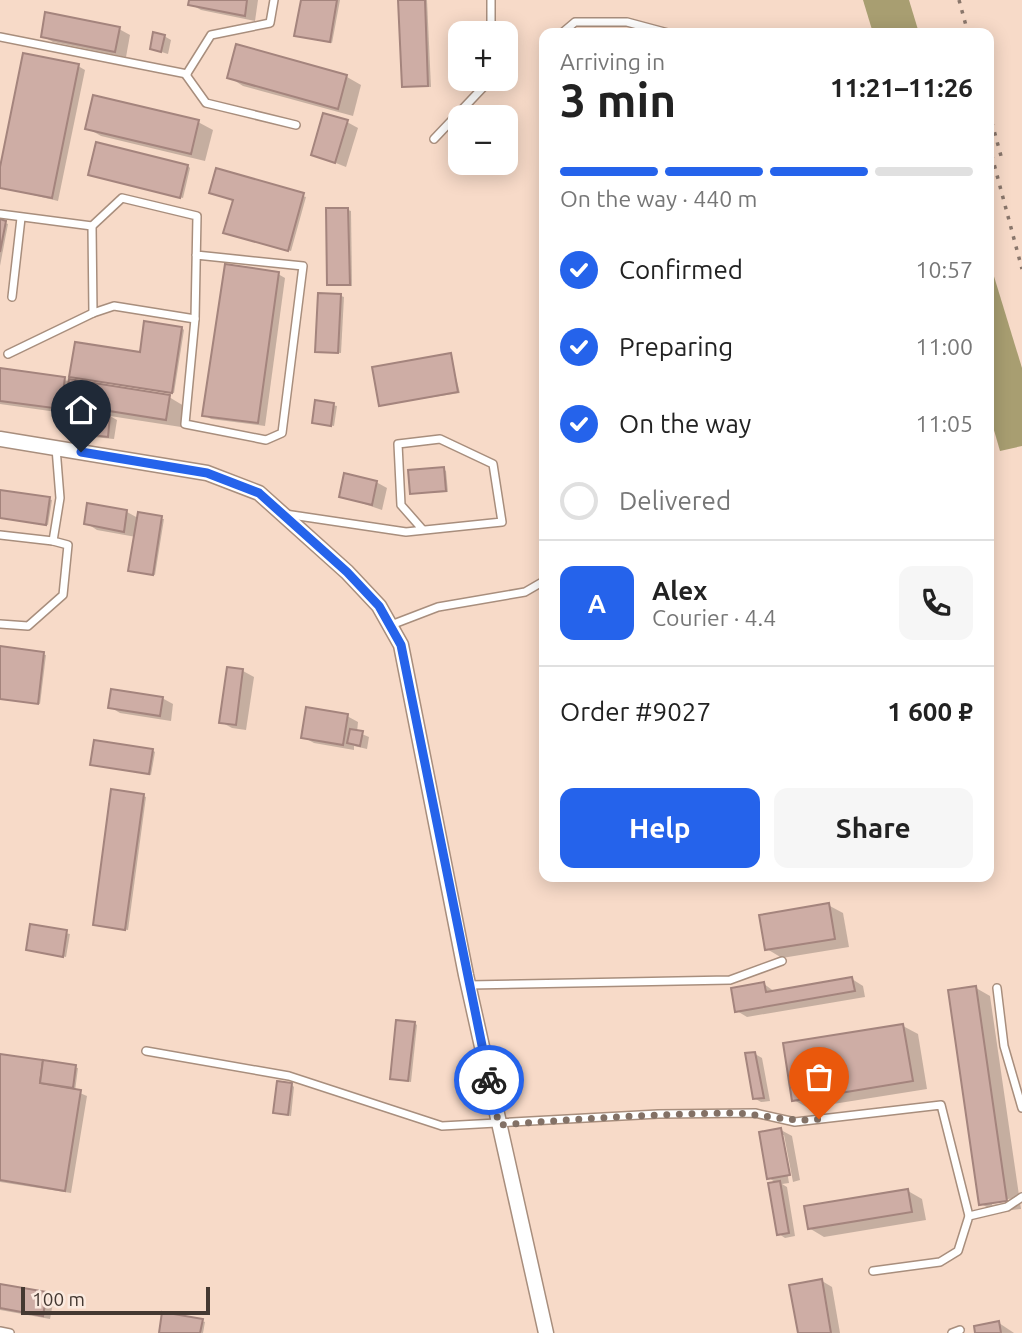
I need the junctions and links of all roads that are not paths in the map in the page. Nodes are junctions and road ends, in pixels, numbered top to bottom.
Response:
1 (274, 0) edge
2 (491, 0) edge
3 (491, 21) edge
4 (568, 28) edge
5 (649, 28) edge
6 (0, 37) edge
7 (186, 75) junction
8 (480, 91) edge
9 (296, 125) dead end
10 (434, 139) dead end
11 (0, 214) edge
12 (21, 218) junction
13 (92, 226) junction
14 (196, 255) junction
15 (12, 297) dead end
16 (93, 313) junction
17 (195, 319) junction
18 (8, 354) dead end
19 (0, 439) edge
20 (56, 448) junction
21 (284, 514) junction
22 (423, 530) junction
23 (0, 535) edge
24 (53, 541) junction
25 (539, 584) edge
26 (0, 624) edge
27 (391, 625) junction
28 (782, 961) dead end
29 (468, 985) junction
30 (996, 988) dead end
31 (146, 1051) dead end
32 (1022, 1108) edge
33 (499, 1125) junction
34 (1022, 1197) edge
35 (968, 1216) junction
36 (873, 1271) dead end
37 (0, 1331) edge
38 (10, 1333) edge
39 (546, 1333) edge

1 - 7 lane
2 - 3 lane
4 - 5 lane
6 - 7 lane
7 - 9 lane
8 - 10 lane
11 - 12 lane
12 - 13 lane
12 - 15 lane
13 - 14 lane
13 - 16 lane
14 - 17 lane
14 - 17 lane
16 - 17 lane
16 - 18 lane
19 - 20 street
20 - 21 street
20 - 24 lane
21 - 22 lane
21 - 27 street
22 - 22 lane
23 - 24 lane
24 - 26 lane
25 - 27 lane
27 - 29 street
28 - 29 lane
29 - 33 street
30 - 32 lane
31 - 33 lane
33 - 35 lane
33 - 39 street
34 - 35 lane
35 - 36 lane
37 - 38 lane

